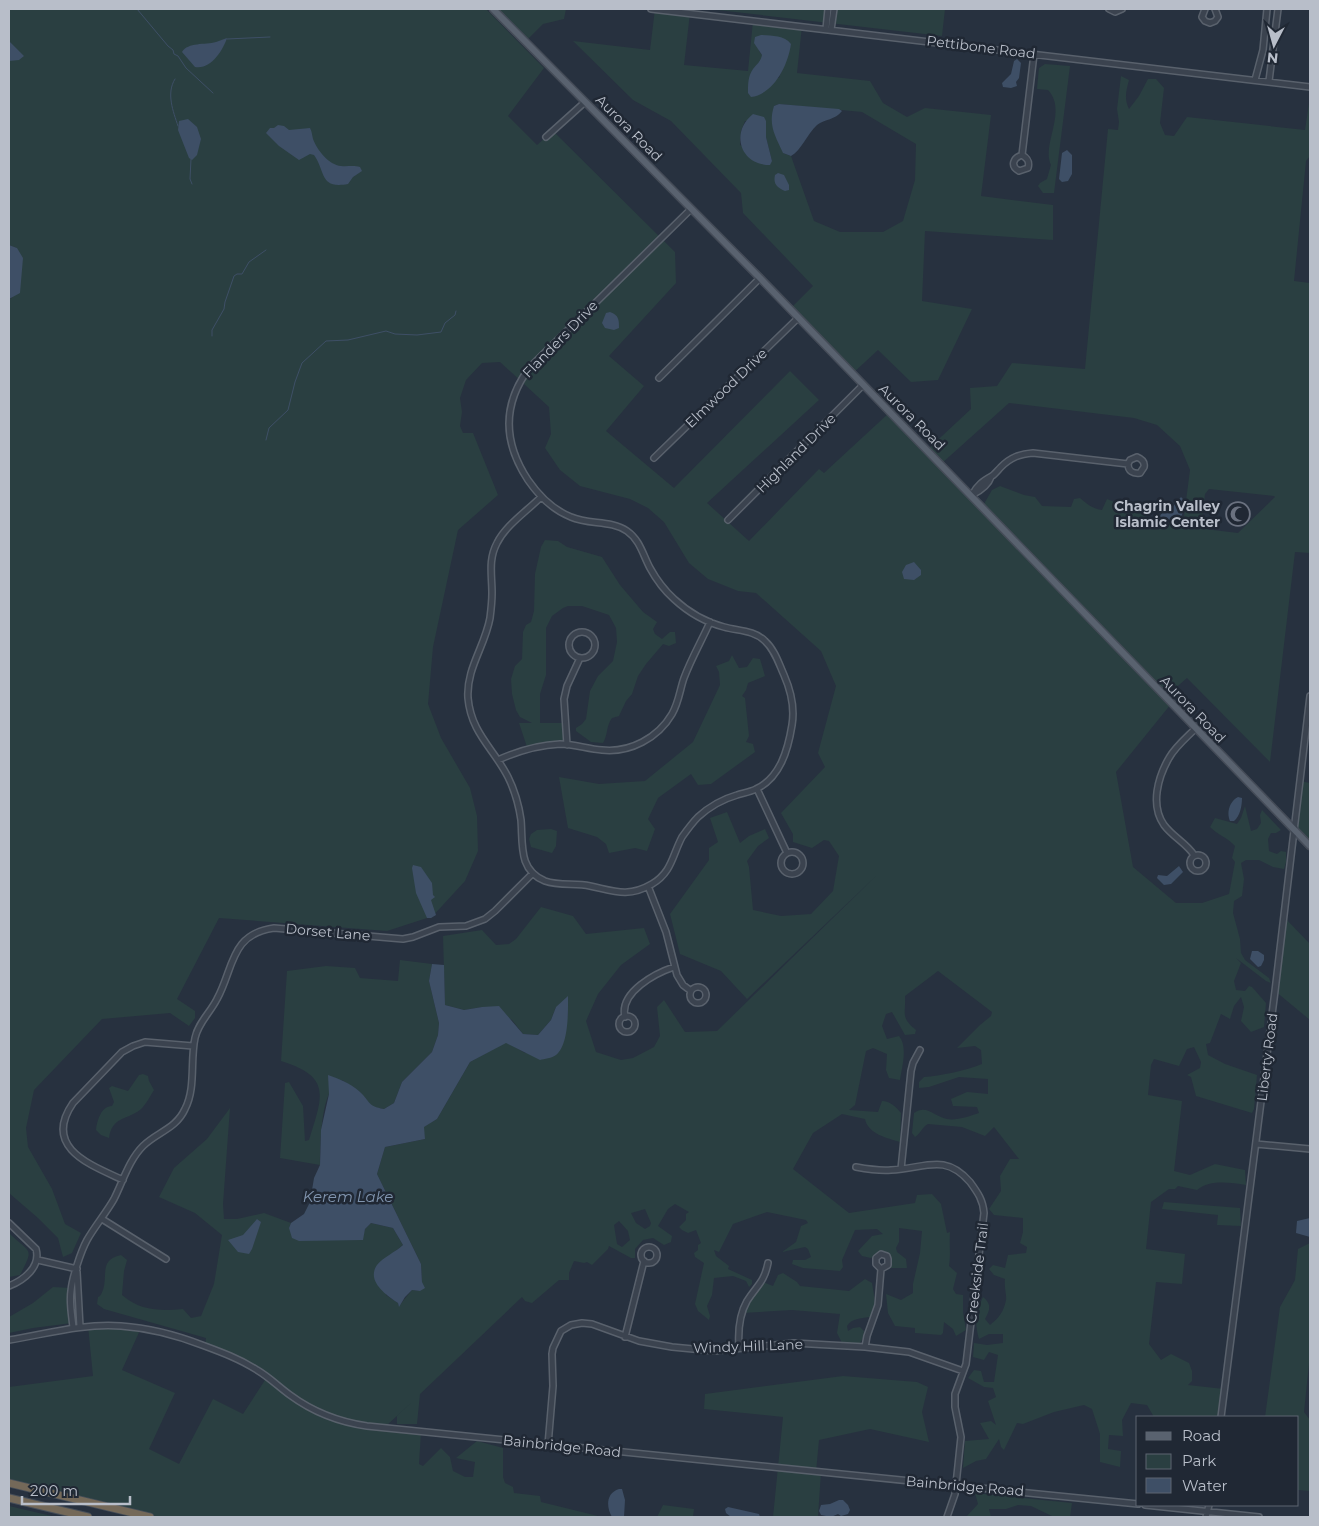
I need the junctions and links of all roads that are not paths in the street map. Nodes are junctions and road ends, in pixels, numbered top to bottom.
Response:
1 (493, 9) edge
2 (651, 9) edge
3 (828, 9) edge
4 (834, 9) edge
5 (1109, 9) edge
6 (1122, 9) edge
7 (1205, 9) edge
8 (1215, 9) edge
9 (1268, 9) edge
10 (1278, 9) edge
11 (829, 30) junction
12 (1264, 45) junction
13 (1274, 46) junction
14 (1034, 54) junction
15 (1255, 80) junction
16 (1269, 82) junction
17 (1310, 87) edge
18 (585, 102) junction
19 (546, 137) dead end
20 (1022, 155) dead end
21 (691, 209) junction
22 (760, 278) junction
23 (798, 318) junction
24 (659, 378) dead end
25 (863, 385) junction
26 (654, 458) dead end
27 (1128, 464) dead end
28 (972, 495) junction
29 (542, 497) junction
30 (728, 520) dead end
31 (710, 622) junction
32 (580, 658) junction
33 (1310, 696) edge
34 (1195, 729) junction
35 (567, 745) junction
36 (498, 760) junction
37 (757, 789) junction
38 (1294, 830) junction
39 (1310, 846) edge
40 (787, 853) junction
41 (1194, 855) dead end
42 (533, 873) junction
43 (648, 886) junction
44 (674, 967) junction
45 (691, 991) dead end
46 (624, 1017) dead end
47 (193, 1046) junction
48 (920, 1050) dead end
49 (1256, 1144) junction
50 (1310, 1149) edge
51 (856, 1168) dead end
52 (901, 1169) junction
53 (123, 1180) junction
54 (102, 1219) junction
55 (9, 1223) edge
56 (166, 1259) dead end
57 (38, 1260) junction
58 (644, 1261) dead end
59 (768, 1263) dead end
60 (77, 1269) junction
61 (881, 1269) dead end
62 (9, 1286) edge
63 (71, 1301) junction
64 (78, 1301) junction
65 (80, 1327) junction
66 (73, 1328) junction
67 (625, 1337) junction
68 (9, 1340) edge
69 (739, 1347) junction
70 (865, 1347) junction
71 (963, 1371) junction
72 (1221, 1416) edge
73 (548, 1445) junction
74 (9, 1483) edge
75 (956, 1484) junction
76 (9, 1498) edge
77 (1136, 1504) edge
78 (1152, 1506) edge
79 (1207, 1514) edge
80 (88, 1517) edge
81 (150, 1517) edge
82 (947, 1517) edge
83 (1259, 1517) edge

1 - 18 main road, Aurora Road
2 - 11 street, Pettibone Road
3 - 11 street
4 - 11 street
5 - 6 street
7 - 8 street
9 - 12 street
10 - 13 street
11 - 14 street, Pettibone Road
12 - 13 street
12 - 15 street
13 - 16 street
14 - 15 street, Pettibone Road
14 - 20 street
15 - 16 street, Pettibone Road
16 - 17 street, Pettibone Road
18 - 19 street
18 - 21 main road, Aurora Road
21 - 22 main road, Aurora Road
21 - 29 street, Flanders Drive
22 - 23 main road, Aurora Road
22 - 24 street
23 - 25 main road, Aurora Road
23 - 26 street, Elmwood Drive
25 - 28 main road, Aurora Road
25 - 30 street, Highland Drive
27 - 28 street
28 - 34 main road, Aurora Road
29 - 31 street, Flanders Drive
29 - 36 street
31 - 35 street
31 - 37 street, Flanders Drive
32 - 32 street
32 - 35 street
33 - 38 street, Liberty Road
34 - 38 main road, Aurora Road
34 - 41 street
35 - 36 street
36 - 42 street
37 - 40 street
37 - 43 street, Flanders Drive
38 - 39 main road, Aurora Road
38 - 49 street, Liberty Road
40 - 40 street
42 - 43 street, Flanders Drive
42 - 47 street, Dorset Lane
43 - 44 street
44 - 45 street
44 - 46 street
47 - 53 street, Dorset Lane
47 - 53 street
48 - 52 street
49 - 50 street
49 - 72 street, Liberty Road
51 - 52 street, Creekside Trail
52 - 71 street, Creekside Trail
53 - 54 street, Dorset Lane
54 - 56 street
54 - 60 street, Dorset Lane
55 - 57 street
57 - 60 street
57 - 62 street
58 - 67 street
59 - 69 street
60 - 63 street, Dorset Lane
60 - 64 street, Dorset Lane
61 - 70 street
63 - 64 street
63 - 66 street, Dorset Lane
64 - 65 street, Dorset Lane
65 - 66 street, Bainbridge Road
65 - 73 street, Bainbridge Road
66 - 68 street, Bainbridge Road
67 - 69 street, Windy Hill Lane
67 - 73 street, Windy Hill Lane
69 - 70 street, Windy Hill Lane
70 - 71 street, Windy Hill Lane
71 - 75 street, Creekside Trail
73 - 75 street, Bainbridge Road
74 - 81 highway
75 - 77 street, Bainbridge Road
75 - 82 street, Creekside Trail
76 - 80 highway
78 - 79 street
79 - 83 street

